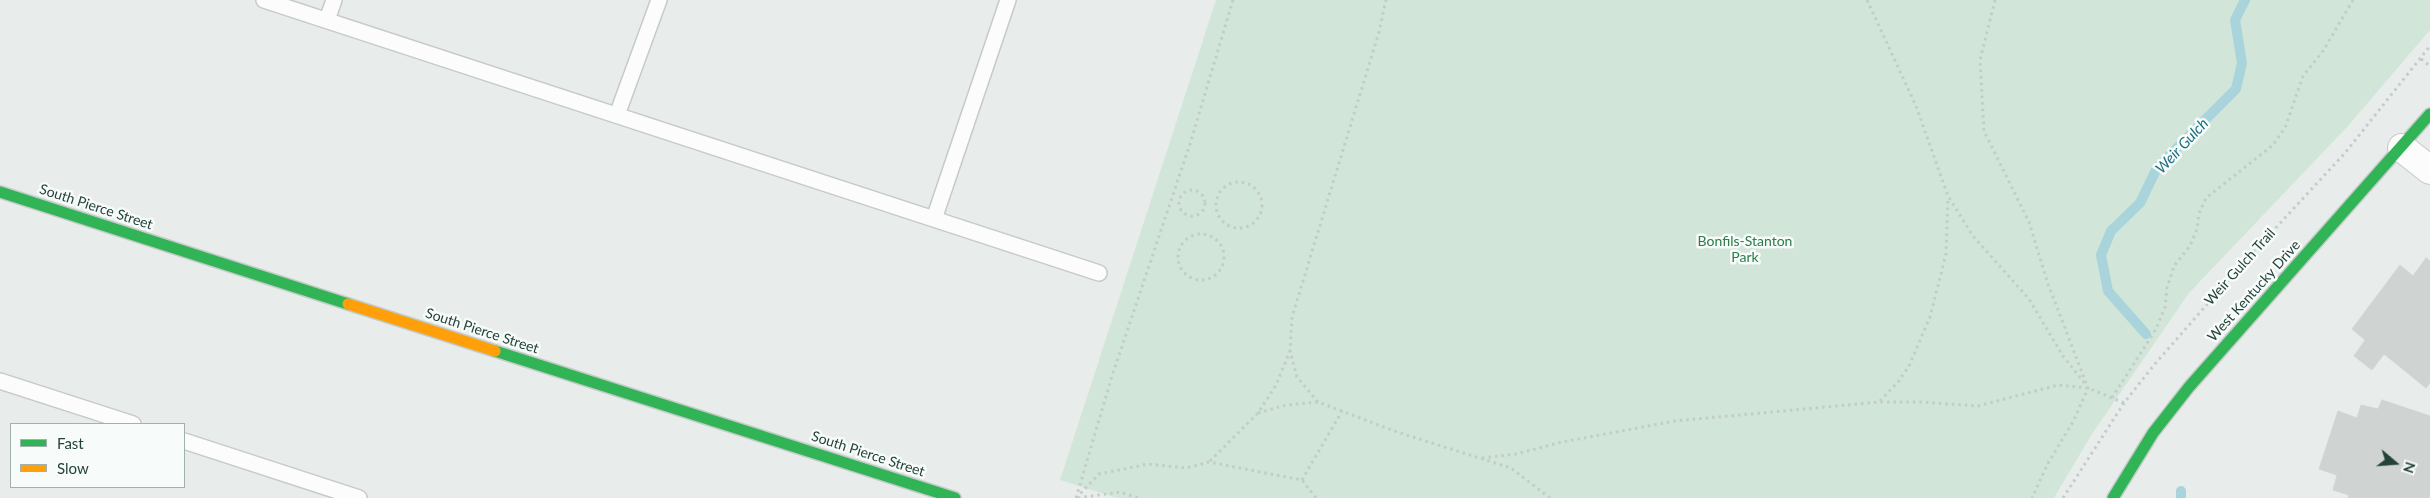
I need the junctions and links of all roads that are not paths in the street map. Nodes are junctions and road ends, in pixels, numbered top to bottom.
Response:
1 (264, 0) edge
2 (334, 0) edge
3 (659, 0) edge
4 (1008, 0) edge
5 (327, 20) junction
6 (2430, 114) edge
7 (617, 115) junction
8 (2402, 148) junction
9 (2430, 170) edge
10 (0, 192) edge
11 (934, 220) junction
12 (1099, 273) dead end
13 (0, 381) edge
14 (131, 423) edge
15 (185, 441) edge
16 (359, 498) edge
17 (955, 498) edge
18 (2113, 498) edge

1 - 5 lane
2 - 5 lane
3 - 7 lane
4 - 11 lane
5 - 7 lane
6 - 8 street, West Kentucky Drive
7 - 11 lane
8 - 9 street
8 - 18 street, West Kentucky Drive
10 - 17 street, South Pierce Street
11 - 12 lane
13 - 14 lane
15 - 16 lane

